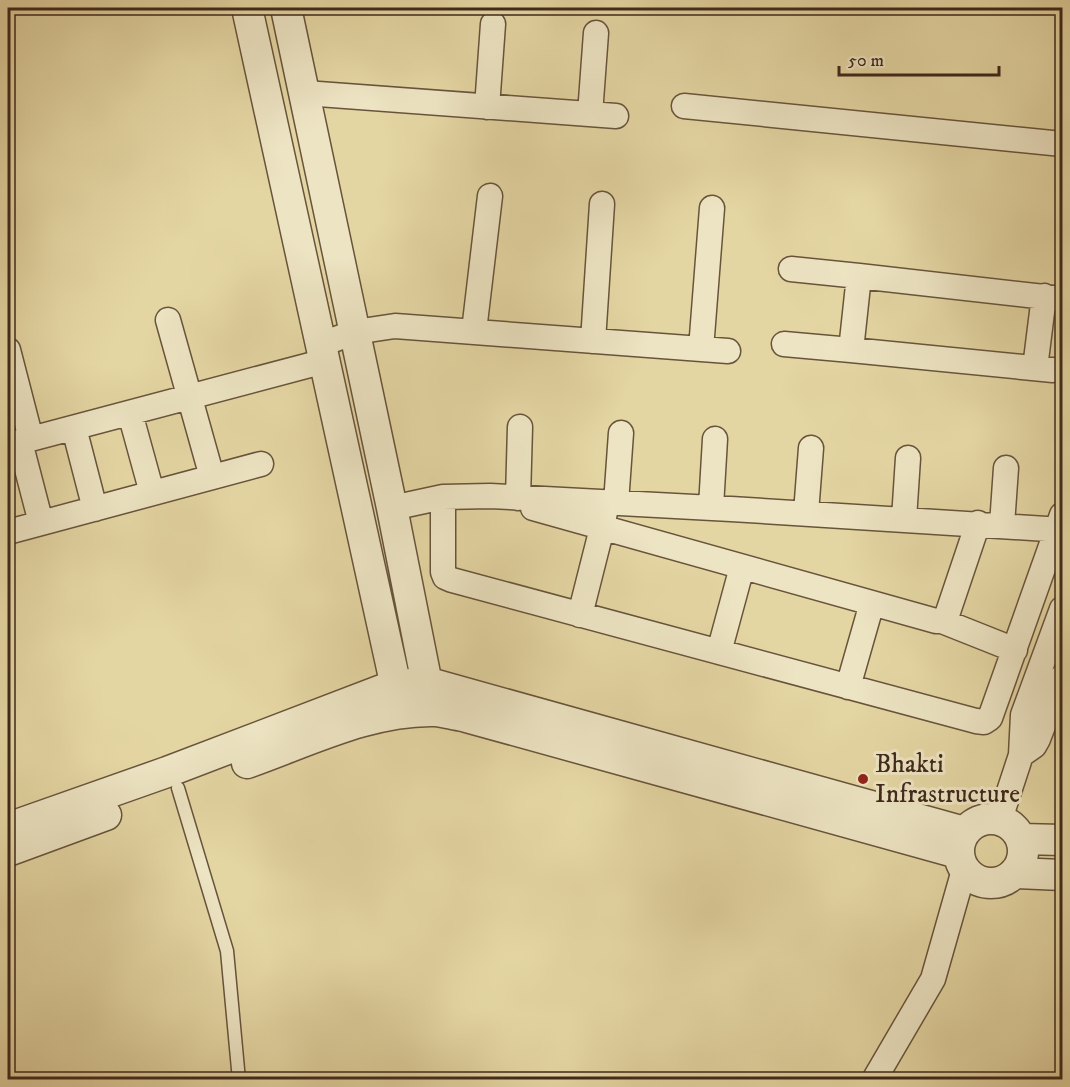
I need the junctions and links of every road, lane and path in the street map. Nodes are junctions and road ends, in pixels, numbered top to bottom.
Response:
1 (247, 8) edge
2 (286, 8) edge
3 (493, 24) dead end
4 (596, 33) dead end
5 (305, 93) junction
6 (684, 106) dead end
7 (487, 107) junction
8 (590, 114) junction
9 (616, 116) dead end
10 (1062, 144) edge
11 (489, 196) dead end
12 (602, 204) dead end
13 (712, 208) dead end
14 (790, 269) dead end
15 (859, 276) junction
16 (1053, 298) edge
17 (168, 320) dead end
18 (474, 331) junction
19 (355, 332) junction
20 (593, 341) junction
21 (784, 344) dead end
22 (701, 349) junction
23 (8, 350) edge
24 (852, 350) junction
25 (728, 351) dead end
26 (323, 352) junction
27 (189, 397) junction
28 (130, 413) junction
29 (520, 427) dead end
30 (74, 428) junction
31 (621, 433) dead end
32 (716, 439) dead end
33 (19, 442) edge
34 (811, 448) dead end
35 (908, 458) dead end
36 (261, 464) dead end
37 (1006, 468) dead end
38 (212, 477) junction
39 (152, 493) junction
40 (490, 496) junction
41 (443, 497) junction
42 (518, 498) junction
43 (611, 503) junction
44 (711, 507) junction
45 (95, 508) junction
46 (392, 508) junction
47 (806, 513) junction
48 (904, 519) junction
49 (41, 523) junction
50 (978, 524) junction
51 (1002, 525) junction
52 (1061, 525) edge
53 (603, 528) junction
54 (8, 532) edge
55 (742, 567) junction
56 (872, 603) junction
57 (1062, 609) edge
58 (580, 615) junction
59 (942, 621) junction
60 (1014, 650) junction
61 (719, 652) junction
62 (1062, 677) edge
63 (848, 687) junction
64 (431, 697) junction
65 (399, 699) junction
66 (1021, 755) junction
67 (178, 788) junction
68 (8, 828) edge
69 (1011, 829) junction
70 (1062, 840) edge
71 (8, 851) edge
72 (962, 852) junction
73 (1014, 873) junction
74 (1062, 875) edge
75 (239, 1080) edge
76 (874, 1080) edge

1 - 26 street
2 - 5 street
3 - 7 street
4 - 8 street
5 - 7 street
5 - 19 street
6 - 10 street
7 - 8 street
8 - 9 street
11 - 18 street
12 - 20 street
13 - 22 street
14 - 15 street
15 - 16 street
15 - 24 street
16 - 24 street
17 - 27 street
18 - 19 street
18 - 20 street
19 - 26 street
19 - 46 street
20 - 22 street
21 - 24 street
22 - 25 street
23 - 33 street
26 - 27 street
26 - 65 street
27 - 28 street
27 - 38 street
28 - 30 street
28 - 39 street
29 - 42 street
30 - 33 street
30 - 45 street
31 - 43 street
32 - 44 street
33 - 49 street
34 - 47 street
35 - 48 street
36 - 38 street
37 - 51 street
38 - 39 street
39 - 45 street
40 - 41 street
40 - 42 street
40 - 53 street
41 - 46 street
41 - 58 street
42 - 43 street
43 - 44 street
43 - 53 street
44 - 47 street
45 - 49 street
46 - 64 street
47 - 48 street
48 - 50 street
49 - 54 street
50 - 51 street
50 - 59 street
51 - 52 street
52 - 60 street
53 - 55 street
53 - 58 street
55 - 56 street
55 - 61 street
56 - 59 street
56 - 63 street
57 - 66 street
58 - 61 street
59 - 60 street
60 - 63 street
61 - 63 street
62 - 66 street
64 - 65 street
64 - 72 street
65 - 67 street
65 - 68 street
66 - 69 street
67 - 71 street
67 - 75 lane
69 - 70 street
69 - 72 street
69 - 73 street
72 - 73 street
72 - 76 street
73 - 74 street

